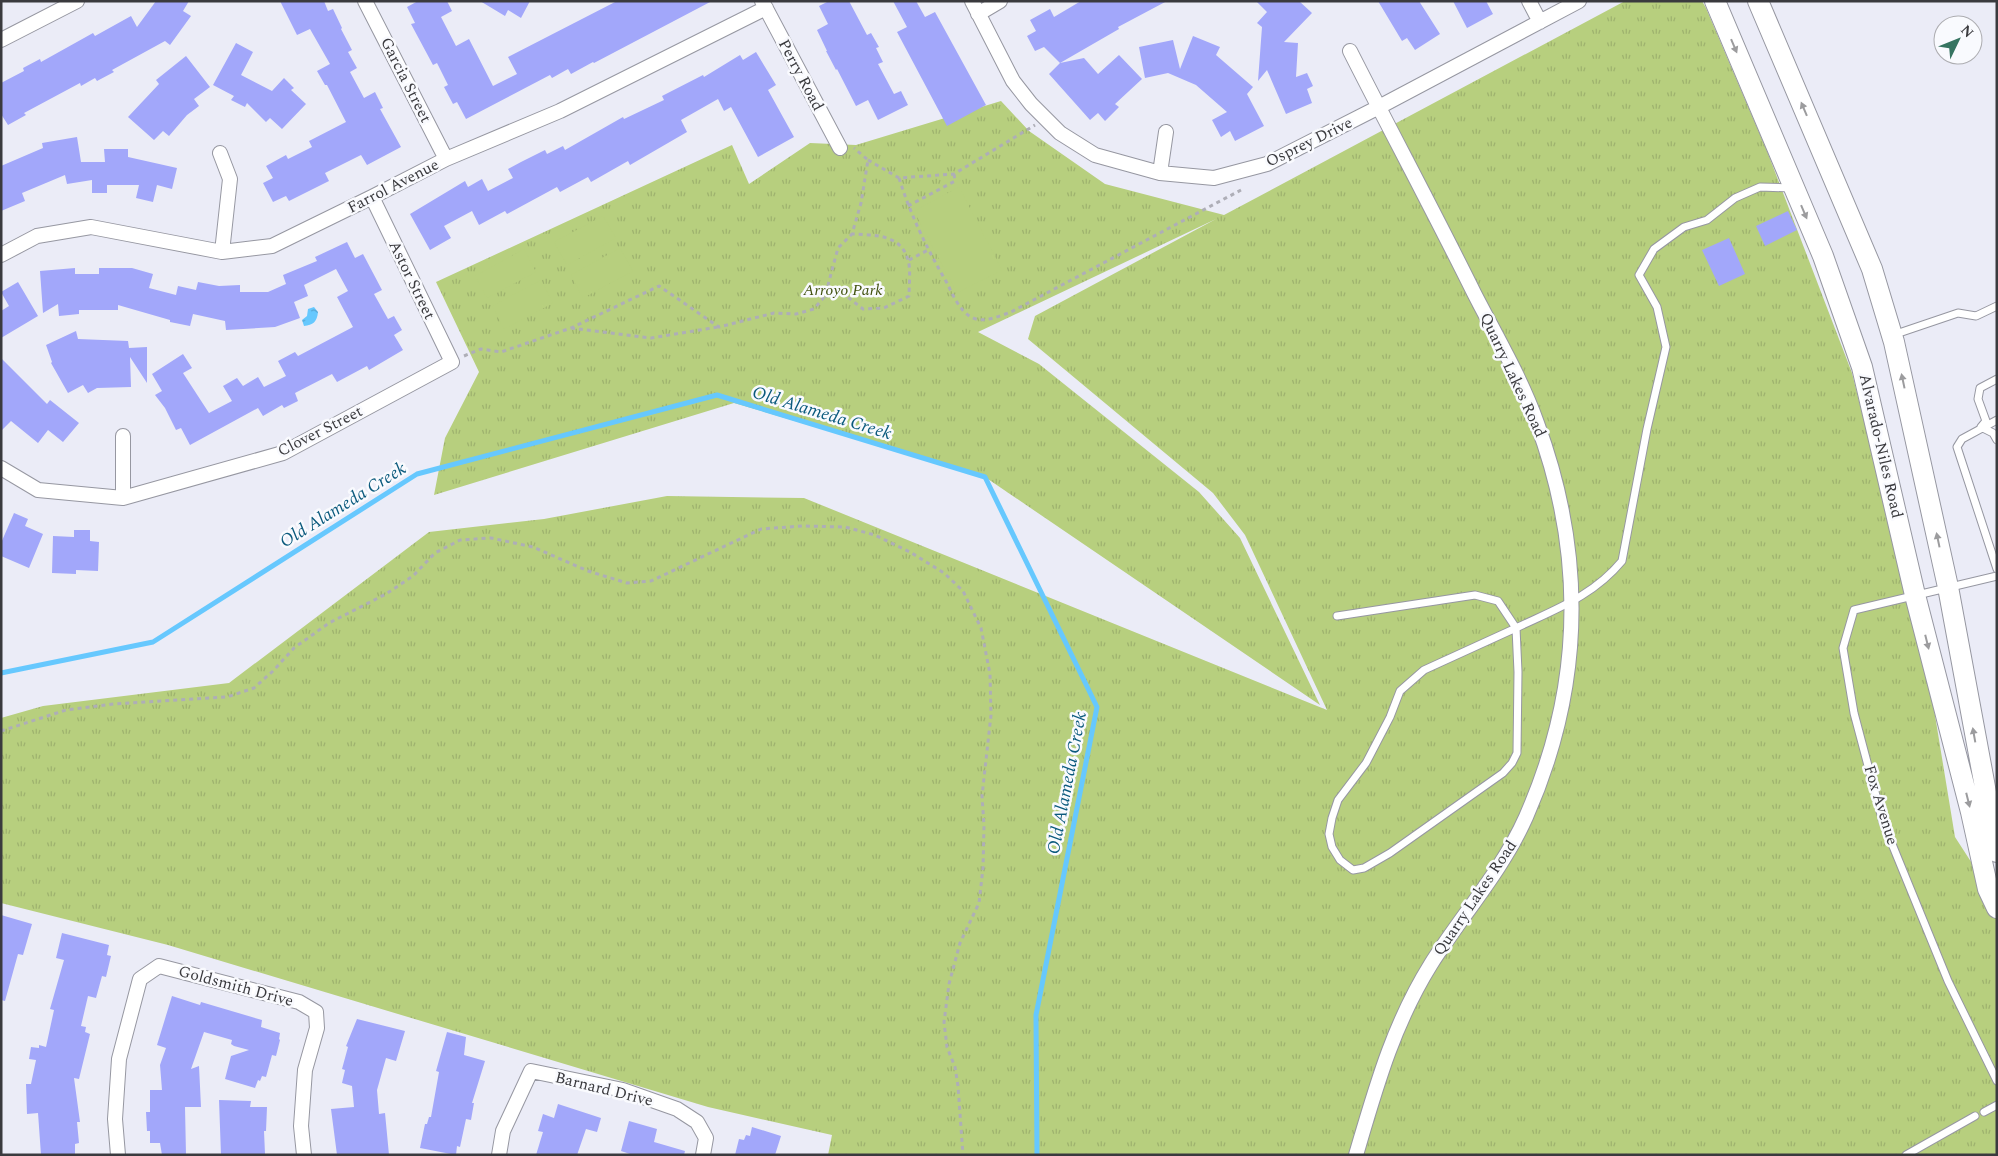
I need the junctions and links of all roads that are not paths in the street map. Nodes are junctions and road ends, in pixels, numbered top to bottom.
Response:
1 (77, 1) edge
2 (365, 1) edge
3 (1000, 1) edge
4 (1530, 1) edge
5 (1579, 1) edge
6 (1715, 1) edge
7 (1758, 1) edge
8 (764, 4) edge
9 (975, 7) edge
10 (1540, 22) junction
11 (1, 40) edge
12 (1350, 51) dead end
13 (1379, 107) junction
14 (1166, 132) dead end
15 (847, 148) road end
16 (220, 153) dead end
17 (446, 159) junction
18 (1160, 173) junction
19 (1794, 188) junction
20 (372, 197) junction
21 (222, 252) junction
22 (1, 255) edge
23 (1997, 306) edge
24 (1892, 335) junction
25 (452, 362) joint
26 (1997, 379) edge
27 (1997, 420) edge
28 (1981, 427) junction
29 (123, 436) dead end
30 (1997, 440) edge
31 (1, 468) edge
32 (123, 498) junction
33 (1997, 569) edge
34 (1997, 576) edge
35 (1948, 588) junction
36 (1915, 595) junction
37 (1572, 603) junction
38 (1337, 616) dead end
39 (1516, 628) junction
40 (1997, 852) edge
41 (1997, 908) edge
42 (1997, 1081) edge
43 (1997, 1105) edge
44 (1984, 1112) dead end
45 (1975, 1116) dead end
46 (118, 1155) edge
47 (304, 1155) edge
48 (500, 1155) edge
49 (703, 1155) edge
50 (1356, 1155) edge
51 (1906, 1155) edge

1 - 11 street
2 - 17 street, Garcia Street
3 - 9 street
4 - 10 street
5 - 10 street, Osprey Drive
6 -> 19 main road, Alvarado-Niles Road
24 -> 7 main road
8 - 15 street, Perry Road
8 - 17 street, Farrol Avenue
9 - 18 street, Osprey Drive
10 - 13 street, Osprey Drive
12 - 13 street, Quarry Lakes Road
13 - 18 street, Osprey Drive
13 - 37 street, Quarry Lakes Road
14 - 18 street
16 - 21 street
17 - 20 street, Farrol Avenue
19 -> 36 main road, Alvarado-Niles Road
19 - 37 lane
20 - 21 street, Farrol Avenue
20 - 25 street, Astor Street
21 - 22 street, Farrol Avenue
23 - 24 lane
35 -> 24 main road
25 - 32 street, Clover Street
26 - 28 lane
27 - 28 lane
28 - 30 lane
28 - 33 lane
29 - 32 street
31 - 32 street, Clover Street
34 - 35 lane, Fox Avenue
35 - 36 lane, Fox Avenue
40 -> 35 main road
36 -> 41 main road, Alvarado-Niles Road
36 - 42 lane, Fox Avenue
37 - 39 lane
37 - 50 street, Quarry Lakes Road
38 - 39 lane
39 - 39 lane
43 - 44 lane
45 - 51 lane
46 - 47 street, Goldsmith Drive
48 - 49 street, Barnard Drive

